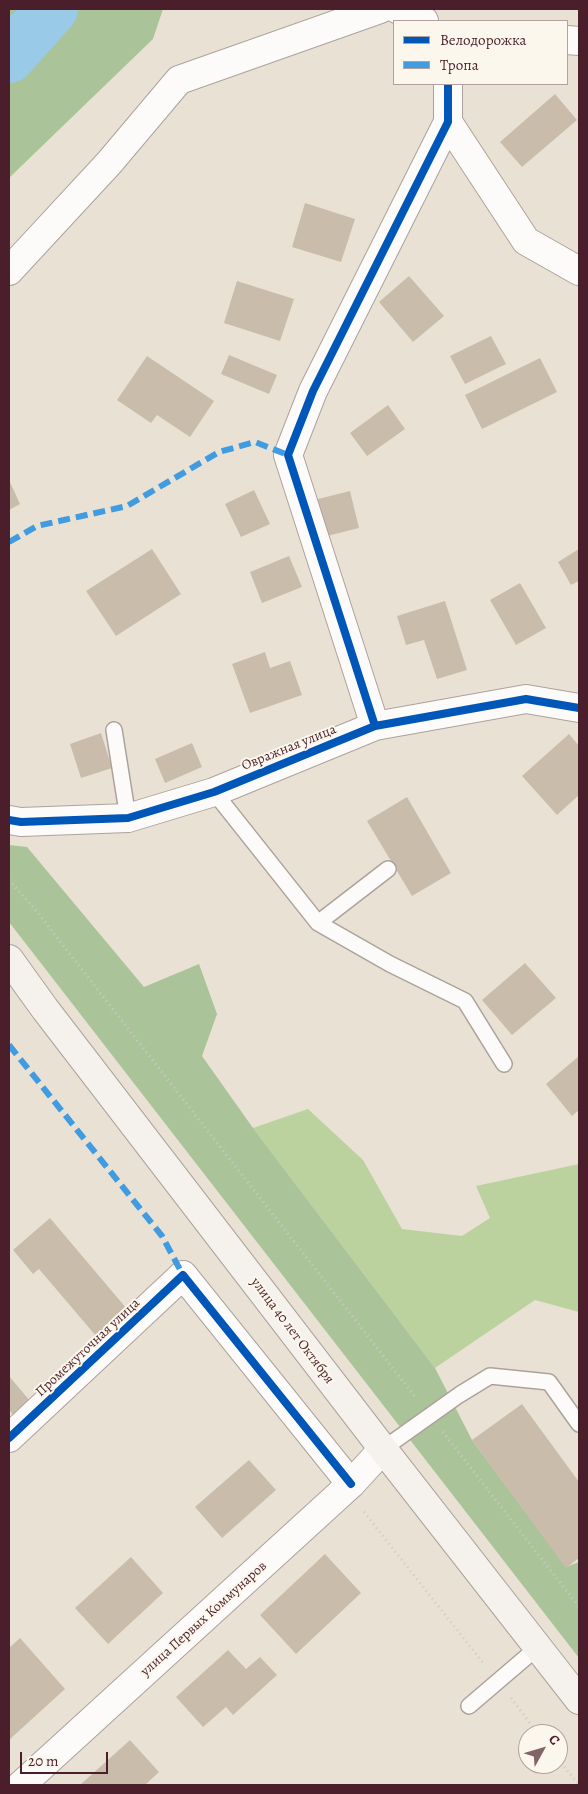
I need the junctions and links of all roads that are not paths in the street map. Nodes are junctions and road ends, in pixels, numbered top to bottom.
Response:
1 (380, 9) edge
2 (398, 9) edge
3 (422, 20) edge
4 (448, 85) edge
5 (448, 122) junction
6 (579, 271) edge
7 (9, 272) edge
8 (579, 708) edge
9 (375, 726) junction
10 (114, 730) dead end
11 (214, 792) junction
12 (128, 818) junction
13 (9, 820) edge
14 (388, 869) dead end
15 (318, 923) junction
16 (9, 959) edge
17 (504, 1064) dead end
18 (579, 1424) edge
19 (9, 1438) edge
20 (383, 1449) junction
21 (351, 1484) junction
22 (538, 1647) junction
23 (579, 1700) edge
24 (469, 1706) dead end
25 (21, 1785) edge

1 - 7 street
2 - 3 street
4 - 5 street
5 - 6 street
5 - 9 street
8 - 9 street, Овражная улица
9 - 11 street, Овражная улица
10 - 12 lane
11 - 12 street, Овражная улица
11 - 15 lane
12 - 13 street, Овражная улица
14 - 15 lane
15 - 17 lane
16 - 20 main road, улица 40 лет Октября
18 - 20 lane
19 - 21 street, Промежуточная улица
20 - 21 street, улица Первых Коммунаров
20 - 22 main road, улица 40 лет Октября
21 - 25 street, улица Первых Коммунаров
22 - 23 main road, улица 40 лет Октября
22 - 24 lane

